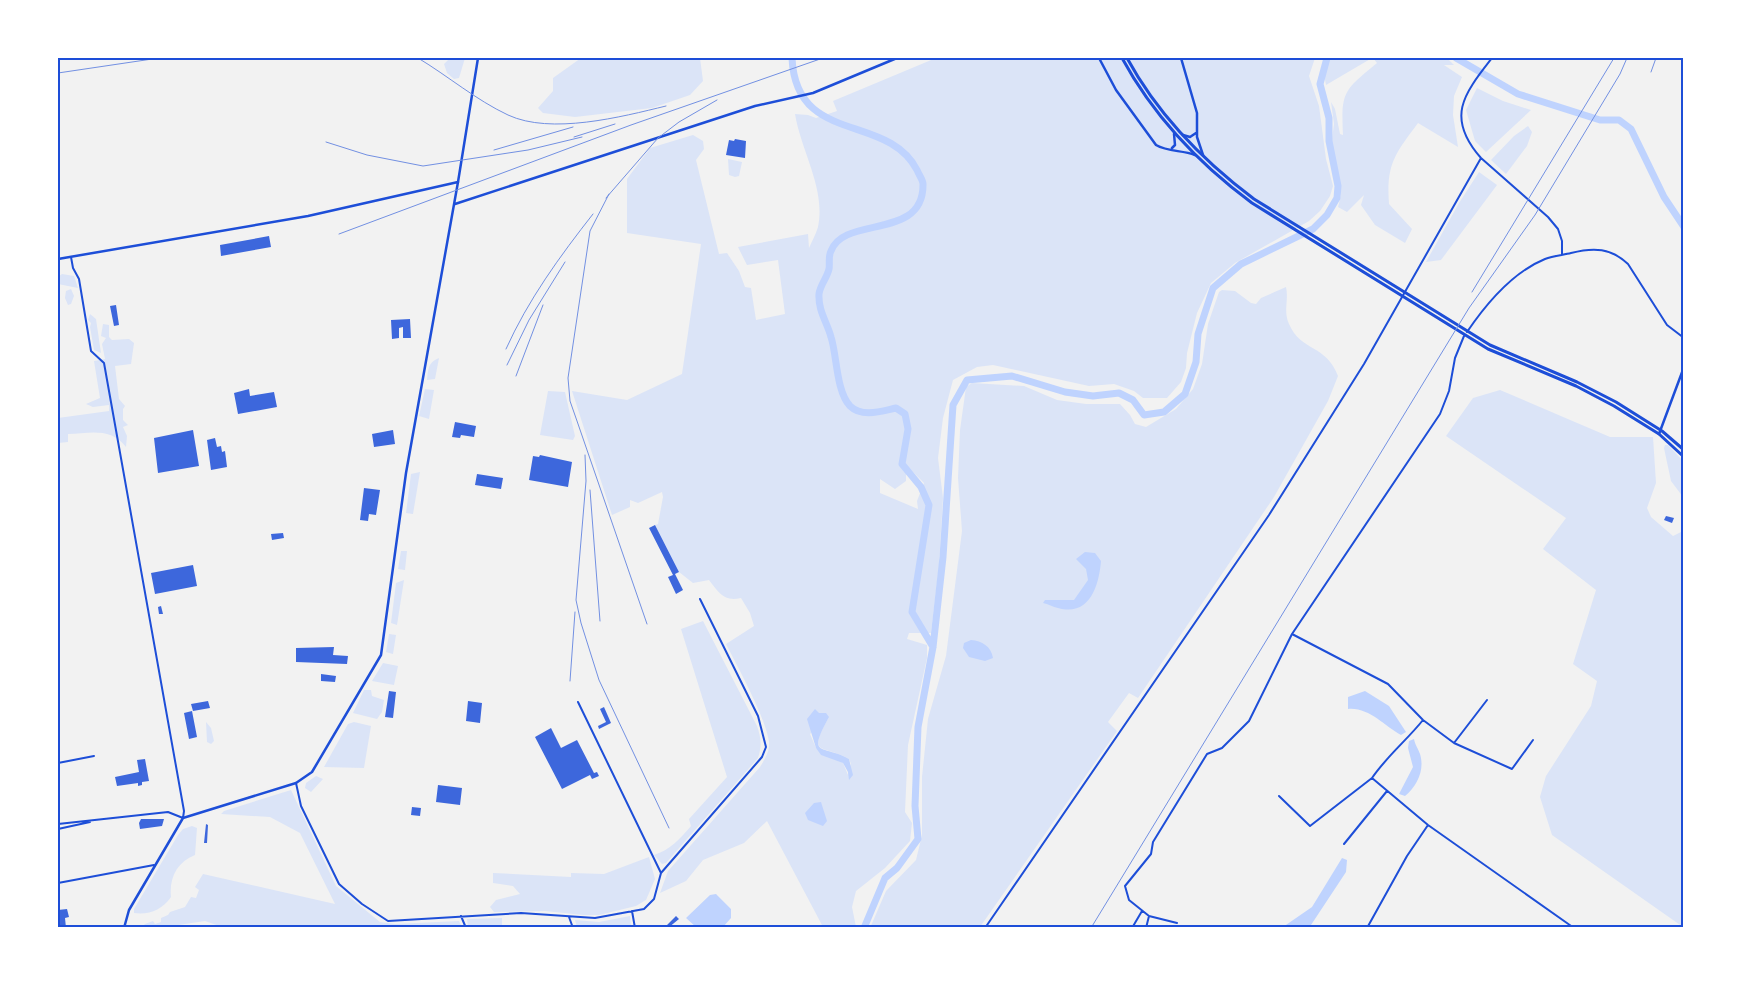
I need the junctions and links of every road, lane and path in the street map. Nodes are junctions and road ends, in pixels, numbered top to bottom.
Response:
1 (478, 58) edge
2 (897, 58) edge
3 (1099, 58) edge
4 (1122, 58) edge
5 (1127, 58) edge
6 (1180, 58) edge
7 (1492, 58) edge
8 (1178, 131) junction
9 (1197, 132) junction
10 (1174, 134) junction
11 (1170, 149) junction
12 (1195, 155) junction
13 (1205, 158) junction
14 (1481, 158) junction
15 (458, 182) junction
16 (455, 204) junction
17 (1271, 212) junction
18 (1562, 255) junction
19 (71, 257) junction
20 (58, 259) edge
21 (1684, 338) edge
22 (1478, 341) junction
23 (1684, 366) edge
24 (1660, 430) junction
25 (1659, 434) junction
26 (1684, 450) edge
27 (1684, 457) edge
28 (700, 599) dead end
29 (1292, 634) junction
30 (1486, 700) dead end
31 (578, 702) dead end
32 (1423, 720) junction
33 (1534, 740) dead end
34 (1454, 743) junction
35 (94, 756) dead end
36 (58, 763) edge
37 (1372, 778) junction
38 (296, 782) junction
39 (1387, 791) junction
40 (1279, 796) dead end
41 (182, 818) junction
42 (97, 820) junction
43 (58, 824) edge
44 (1428, 825) junction
45 (58, 829) edge
46 (1344, 844) dead end
47 (154, 865) junction
48 (661, 873) junction
49 (58, 883) edge
50 (632, 911) junction
51 (1142, 911) junction
52 (461, 916) junction
53 (1149, 916) junction
54 (569, 917) junction
55 (1177, 923) dead end
56 (124, 928) edge
57 (466, 928) edge
58 (573, 928) edge
59 (635, 928) edge
60 (985, 928) edge
61 (1132, 928) edge
62 (1146, 928) edge
63 (1367, 928) edge
64 (1574, 928) edge

1 - 15 street
2 - 16 street
3 - 11 street
4 - 10 main road
5 - 8 main road
6 - 9 street
7 - 14 street
8 - 9 street
8 - 13 main road
9 - 13 street
10 - 11 street
10 - 12 main road
11 - 12 street
12 - 17 main road
13 - 17 main road
14 - 18 street
14 - 60 street
15 - 16 street
15 - 19 street
16 - 38 street
17 - 22 main road
18 - 21 street
18 - 29 street
19 - 20 street
19 - 41 street
22 - 24 main road
22 - 25 main road
23 - 24 street
24 - 25 street
24 - 26 main road
25 - 27 main road
28 - 48 street
29 - 32 street
29 - 51 street
30 - 34 street
31 - 48 street
32 - 34 street
32 - 37 street
33 - 34 street
35 - 36 street
37 - 39 street
37 - 40 street
38 - 41 street
38 - 52 street
39 - 44 street
39 - 46 street
41 - 42 street
41 - 47 street
42 - 43 street
42 - 45 street
44 - 63 street
44 - 64 street
47 - 49 street
47 - 56 street
48 - 50 street
50 - 54 street
50 - 59 street
51 - 53 street
51 - 61 street
52 - 54 street
52 - 57 street
53 - 55 street
53 - 62 street
54 - 58 street

